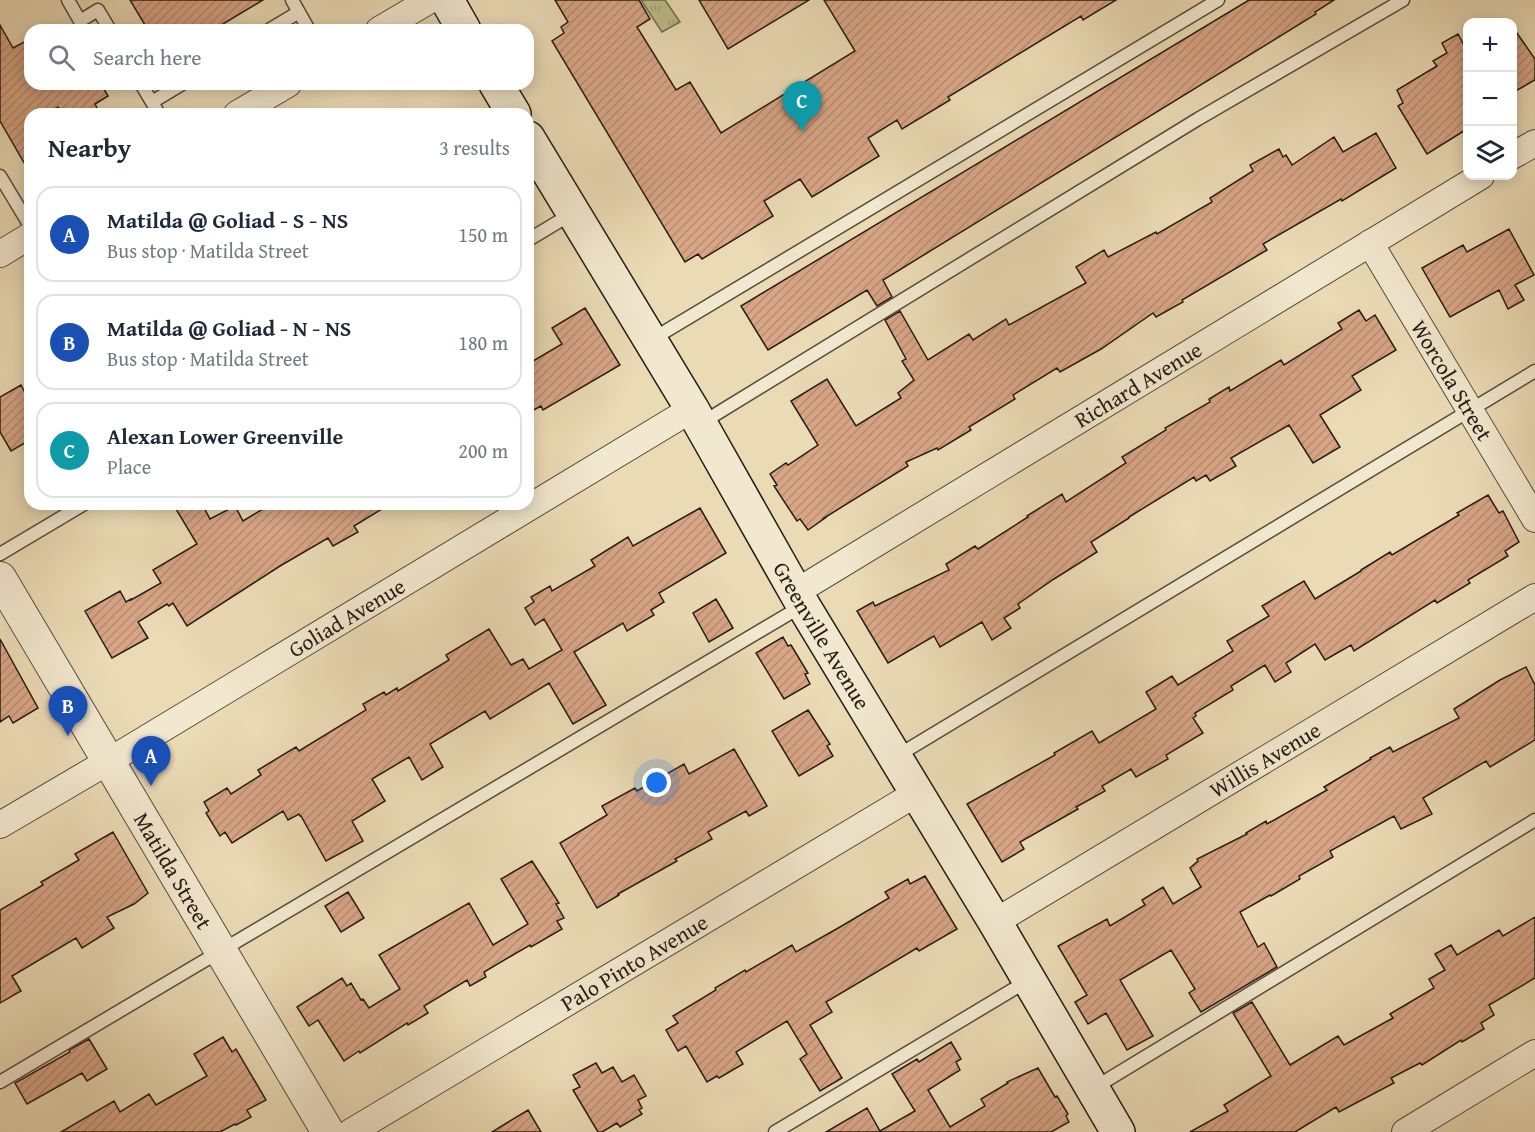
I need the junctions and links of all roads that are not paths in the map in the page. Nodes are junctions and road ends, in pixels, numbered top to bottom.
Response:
1 (68, 0) edge
2 (292, 0) edge
3 (430, 0) edge
4 (447, 0) edge
5 (1218, 0) edge
6 (1403, 0) edge
7 (299, 12) junction
8 (106, 24) edge
9 (279, 24) edge
10 (306, 24) edge
11 (389, 24) edge
12 (461, 24) edge
13 (145, 90) edge
14 (172, 90) edge
15 (278, 90) edge
16 (500, 90) edge
17 (152, 102) junction
18 (156, 108) edge
19 (247, 108) edge
20 (510, 108) edge
21 (1535, 143) edge
22 (534, 148) edge
23 (1517, 153) edge
24 (0, 176) edge
25 (1474, 180) edge
26 (573, 213) junction
27 (24, 216) edge
28 (534, 236) edge
29 (24, 240) edge
30 (1370, 243) junction
31 (0, 254) edge
32 (650, 341) junction
33 (1535, 371) edge
34 (1469, 411) junction
35 (696, 416) junction
36 (74, 510) edge
37 (1535, 519) edge
38 (0, 554) edge
39 (0, 578) edge
40 (1535, 597) edge
41 (799, 599) junction
42 (896, 757) junction
43 (109, 760) junction
44 (917, 793) junction
45 (1535, 820) edge
46 (0, 825) edge
47 (995, 922) junction
48 (221, 950) junction
49 (1029, 980) junction
50 (1535, 1053) edge
51 (0, 1082) edge
52 (1093, 1088) junction
53 (328, 1132) edge
54 (351, 1132) edge
55 (775, 1132) edge
56 (1118, 1132) edge
57 (1405, 1132) edge

1 - 8 lane
2 - 7 lane
3 - 11 street
4 - 12 main road
5 - 32 lane
6 - 35 lane
7 - 9 lane
7 - 10 lane
13 - 17 lane
14 - 17 lane
15 - 19 street
16 - 20 main road
17 - 18 lane
21 - 23 street
22 - 26 main road, Greenville Avenue
24 - 27 lane
25 - 30 street, Richard Avenue
26 - 28 lane
26 - 32 main road, Greenville Avenue
29 - 31 street
30 - 34 street, Worcola Street
30 - 41 street, Richard Avenue
32 - 35 main road, Greenville Avenue
33 - 34 lane
34 - 37 street, Worcola Street
34 - 42 lane
35 - 41 main road, Greenville Avenue
35 - 43 street, Goliad Avenue
36 - 38 lane
39 - 43 street, Matilda Street
40 - 47 street, Willis Avenue
41 - 42 main road, Greenville Avenue
41 - 48 lane
42 - 44 main road, Greenville Avenue
43 - 46 street, Goliad Avenue
43 - 48 street, Matilda Street
44 - 47 main road, Greenville Avenue
44 - 54 street, Palo Pinto Avenue
45 - 52 lane
47 - 49 main road, Greenville Avenue
48 - 51 lane
48 - 53 street, Matilda Street
49 - 52 main road, Greenville Avenue
49 - 55 lane
50 - 57 street
52 - 56 main road, Greenville Avenue

